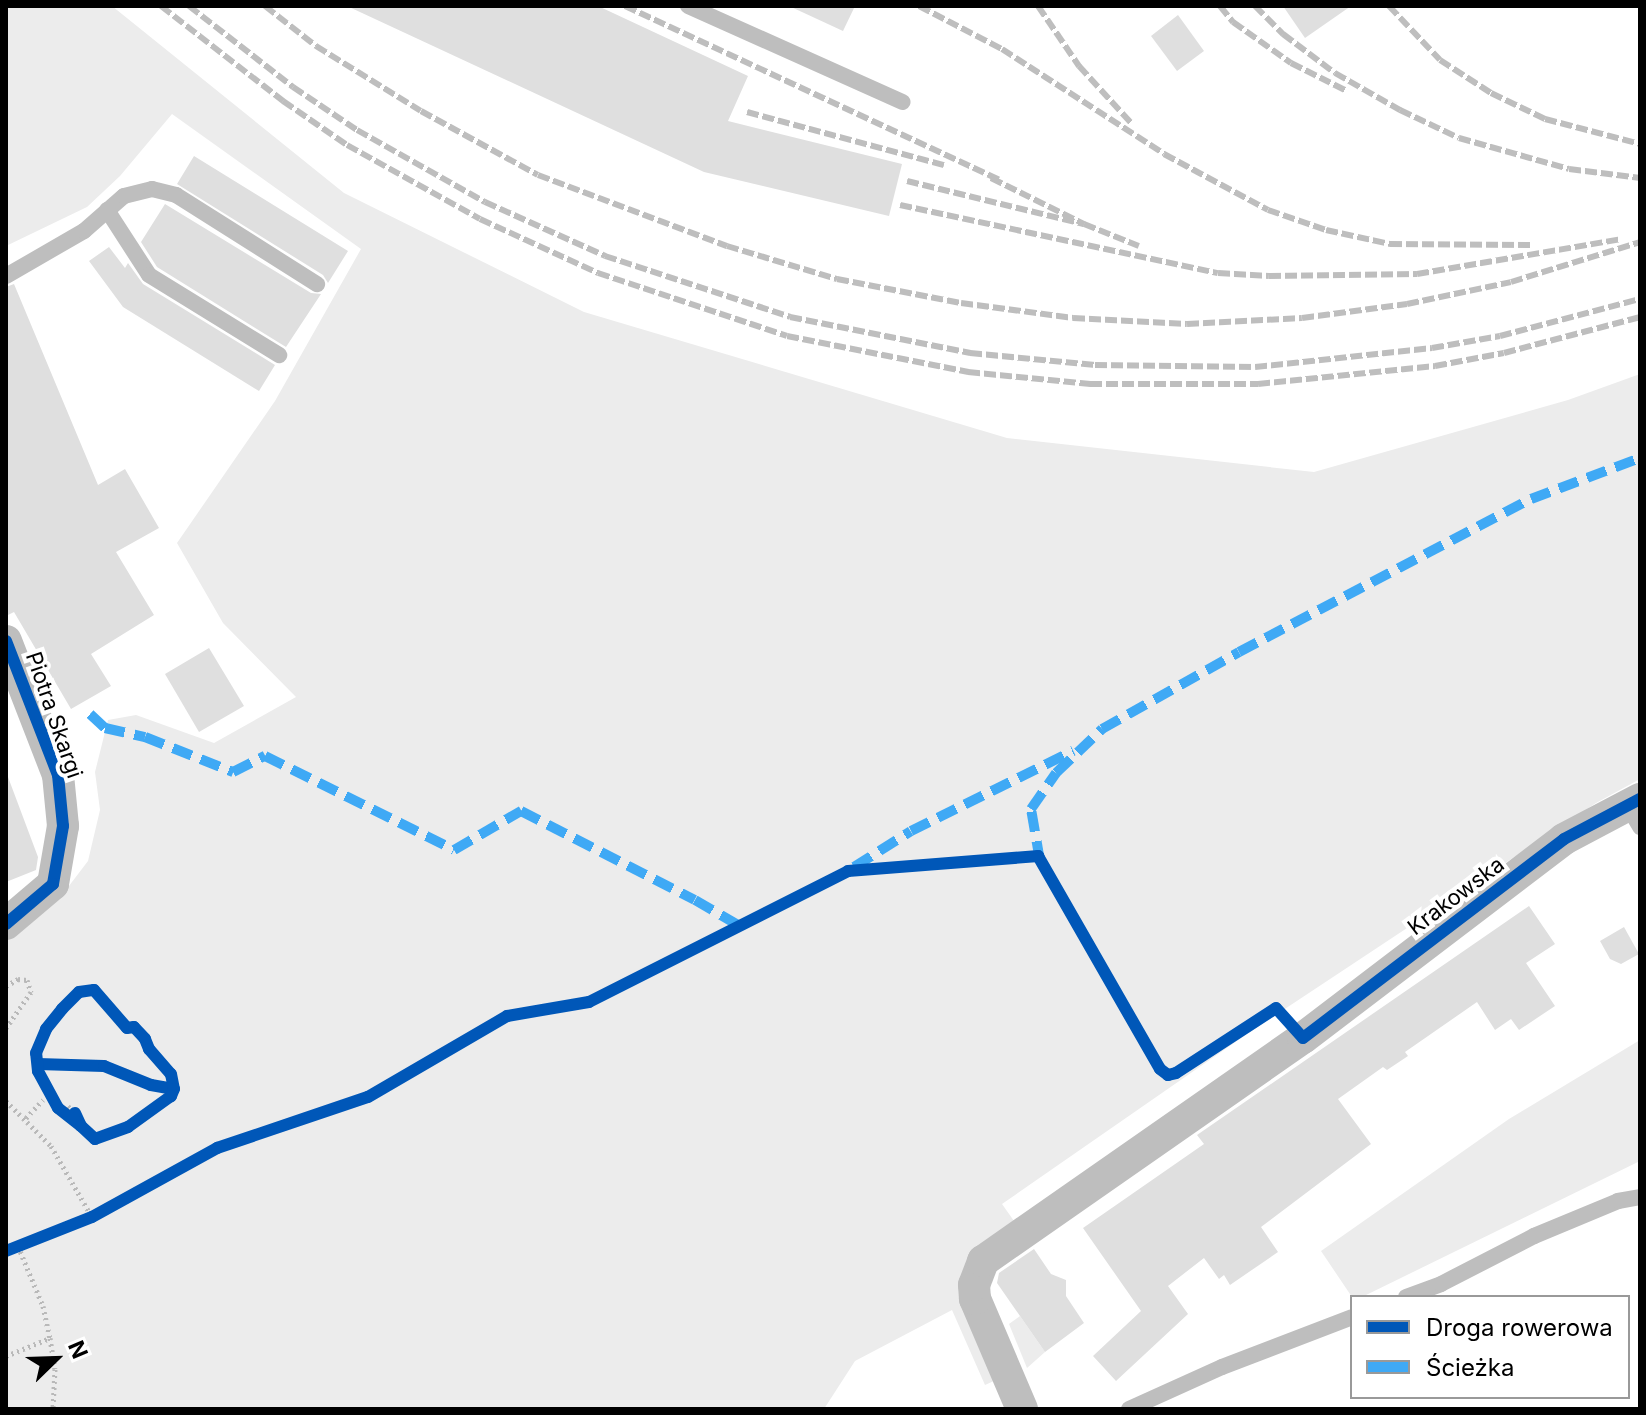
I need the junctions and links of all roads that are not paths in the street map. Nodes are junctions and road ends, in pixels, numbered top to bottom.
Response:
1 (688, 6) edge
2 (903, 102) dead end
3 (107, 210) junction
4 (6, 276) edge
5 (317, 284) dead end
6 (279, 355) dead end
7 (6, 641) edge
8 (1636, 810) edge
9 (6, 924) edge
10 (1640, 1197) edge
11 (1411, 1295) edge
12 (1350, 1318) edge
13 (1022, 1409) edge
14 (1129, 1409) edge

1 - 2 lane
3 - 4 lane
3 - 5 lane
3 - 6 lane
7 - 9 street, Piotra Skargi
8 - 13 street, Krakowska
10 - 11 lane
12 - 14 lane

